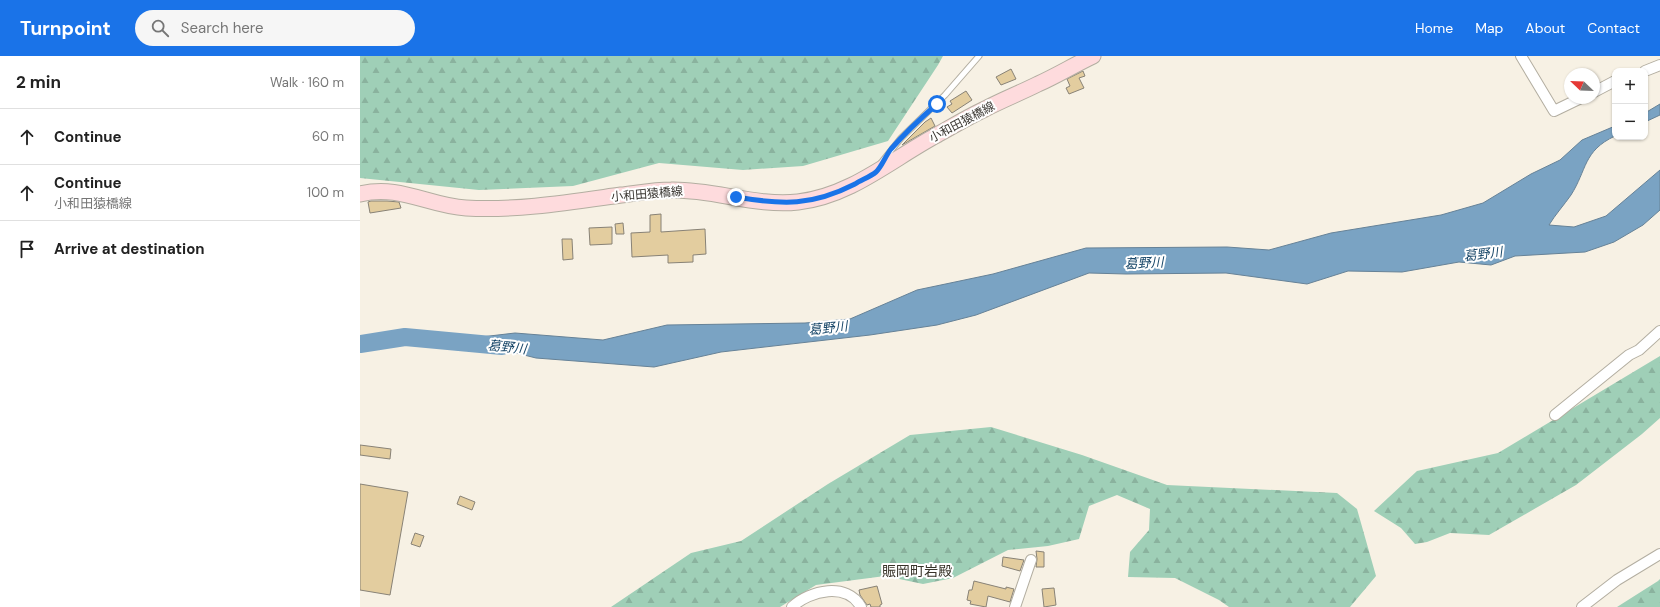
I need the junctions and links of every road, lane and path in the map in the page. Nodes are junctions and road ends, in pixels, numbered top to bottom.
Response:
1 (979, 56) edge
2 (1093, 56) edge
3 (1521, 56) edge
4 (1660, 65) edge
5 (1648, 71) edge
6 (1612, 83) edge
7 (1600, 89) edge
8 (1569, 104) edge
9 (877, 172) junction
10 (360, 194) edge
11 (1660, 331) edge
12 (1555, 415) dead end
13 (1660, 554) edge
14 (1031, 560) dead end
15 (792, 607) edge
16 (861, 607) edge
17 (1015, 607) edge
18 (1582, 607) edge

1 - 9 lane
2 - 9 main road, 小和田猿橋線
3 - 8 street
4 - 5 street
6 - 7 street
9 - 10 main road, 小和田猿橋線
11 - 12 street
13 - 18 street
14 - 17 street
15 - 16 street

